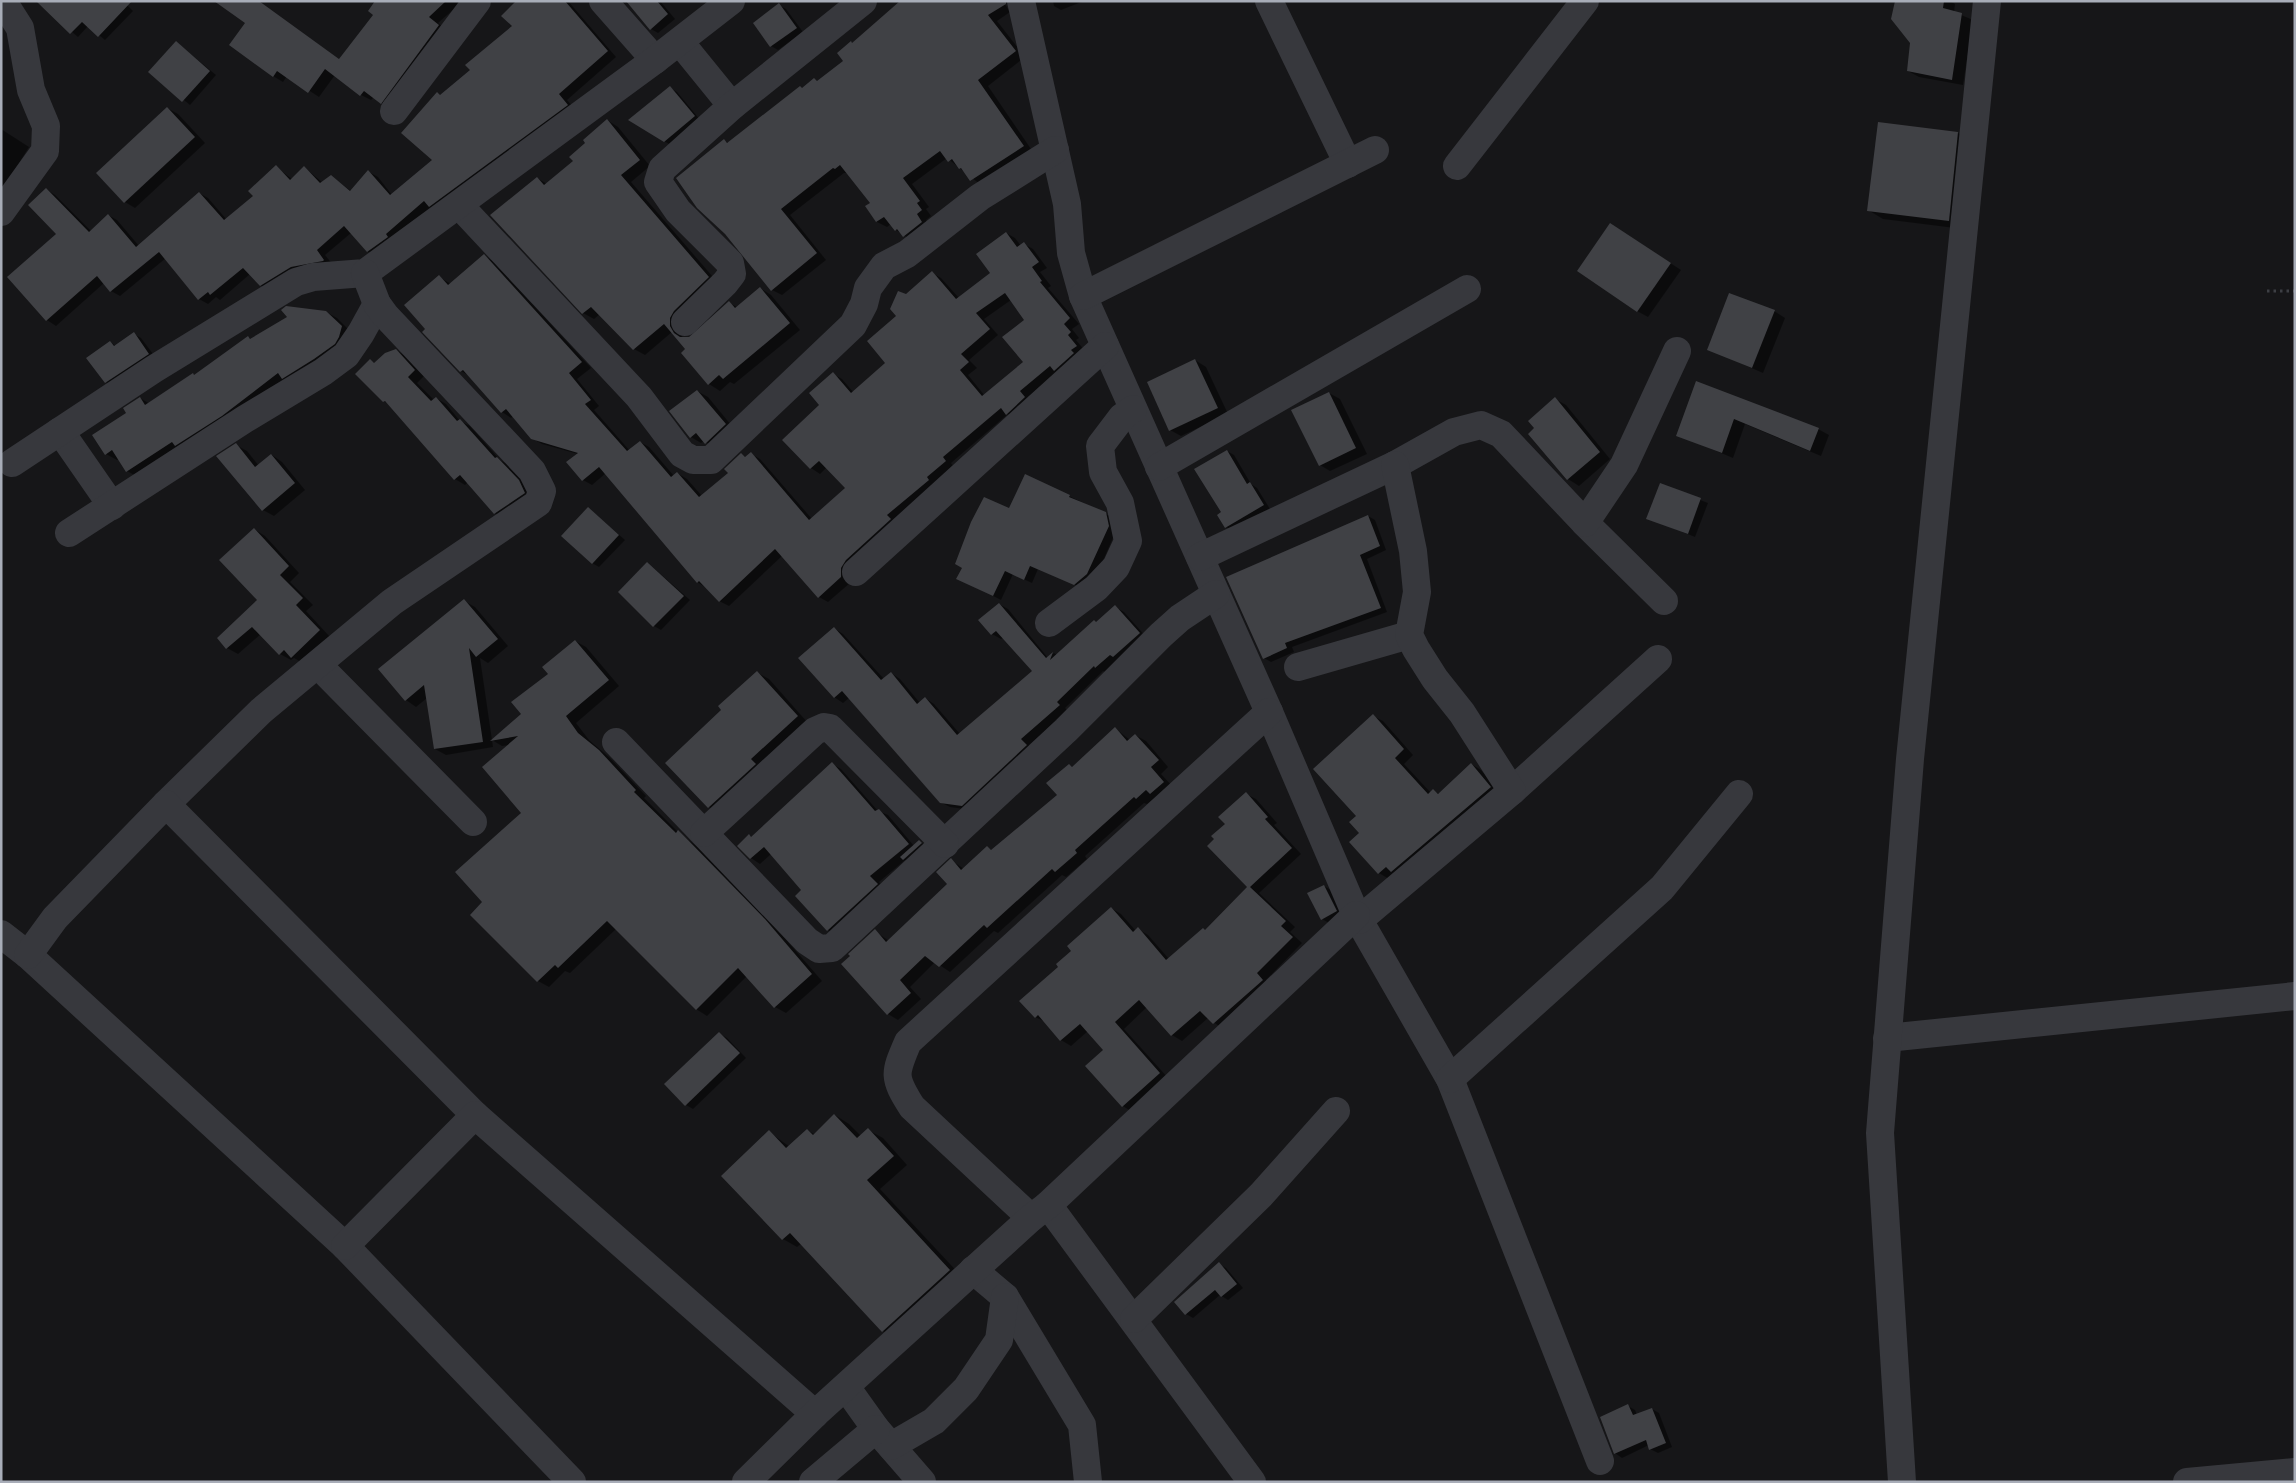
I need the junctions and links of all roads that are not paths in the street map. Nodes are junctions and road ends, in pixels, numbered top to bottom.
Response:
1 (477, 1) edge
2 (603, 1) edge
3 (731, 1) edge
4 (862, 1) edge
5 (1021, 1) edge
6 (1269, 1) edge
7 (1585, 1) edge
8 (1987, 1) edge
9 (1, 4) edge
10 (680, 42) junction
11 (655, 60) junction
12 (732, 106) junction
13 (394, 111) dead end
14 (1055, 150) junction
15 (1375, 150) dead end
16 (1348, 164) junction
17 (1457, 166) dead end
18 (459, 205) junction
19 (1, 212) edge
20 (365, 273) junction
21 (1467, 289) dead end
22 (1083, 296) junction
23 (377, 304) junction
24 (684, 322) dead end
25 (1105, 346) junction
26 (1677, 351) dead end
27 (1133, 409) junction
28 (60, 431) junction
29 (12, 464) dead end
30 (1394, 465) junction
31 (1159, 467) junction
32 (112, 506) junction
33 (1585, 523) junction
34 (69, 533) dead end
35 (1200, 557) junction
36 (856, 572) dead end
37 (1216, 594) junction
38 (1664, 601) dead end
39 (1049, 623) dead end
40 (1409, 635) junction
41 (1658, 659) dead end
42 (318, 665) junction
43 (1298, 667) dead end
44 (1269, 712) junction
45 (616, 742) dead end
46 (1512, 791) junction
47 (1739, 794) dead end
48 (166, 804) junction
49 (473, 822) dead end
50 (704, 833) junction
51 (945, 844) junction
52 (1358, 917) junction
53 (1, 934) edge
54 (28, 955) junction
55 (2295, 996) edge
56 (1887, 1038) junction
57 (1450, 1079) junction
58 (1336, 1111) dead end
59 (475, 1115) junction
60 (1039, 1212) junction
61 (345, 1246) junction
62 (973, 1270) junction
63 (1005, 1297) junction
64 (1134, 1319) junction
65 (846, 1387) junction
66 (815, 1414) junction
67 (884, 1438) junction
68 (1600, 1460) dead end
69 (2295, 1472) edge
70 (572, 1482) edge
71 (746, 1482) edge
72 (813, 1482) edge
73 (922, 1482) edge
74 (1088, 1482) edge
75 (1252, 1482) edge
76 (1902, 1482) edge
77 (2186, 1482) edge

1 - 13 street
2 - 11 street
3 - 10 street
4 - 12 street
5 - 14 street
6 - 16 street
7 - 17 street
8 - 56 street
9 - 19 street
10 - 11 street
10 - 12 street
11 - 18 street
12 - 24 street
14 - 18 street
14 - 22 street
15 - 16 street
16 - 22 street
18 - 20 street
20 - 23 street
20 - 28 street
21 - 31 street
22 - 25 street
23 - 32 street
23 - 42 street
25 - 27 street
25 - 36 street
26 - 33 street
27 - 31 street
27 - 39 street
28 - 29 street
28 - 32 street
30 - 33 street
30 - 35 street
30 - 40 street
31 - 35 street
32 - 34 street
33 - 38 street
35 - 37 street
37 - 44 street
37 - 51 street
40 - 43 street
40 - 46 street
41 - 46 street
42 - 48 street
42 - 49 street
44 - 52 street
44 - 60 street
45 - 50 street
46 - 52 street
47 - 57 street
48 - 54 street
48 - 59 street
50 - 51 street
50 - 51 street
52 - 57 street
52 - 60 street
53 - 54 street
54 - 61 street
55 - 56 street
56 - 76 street
57 - 68 street
58 - 64 street
59 - 61 street
59 - 66 street
60 - 62 street
60 - 64 street
61 - 70 street
62 - 63 street
62 - 65 street
63 - 67 street
63 - 74 street
64 - 75 street
65 - 66 street
65 - 67 street
66 - 71 street
67 - 72 street
67 - 73 street
69 - 77 street

